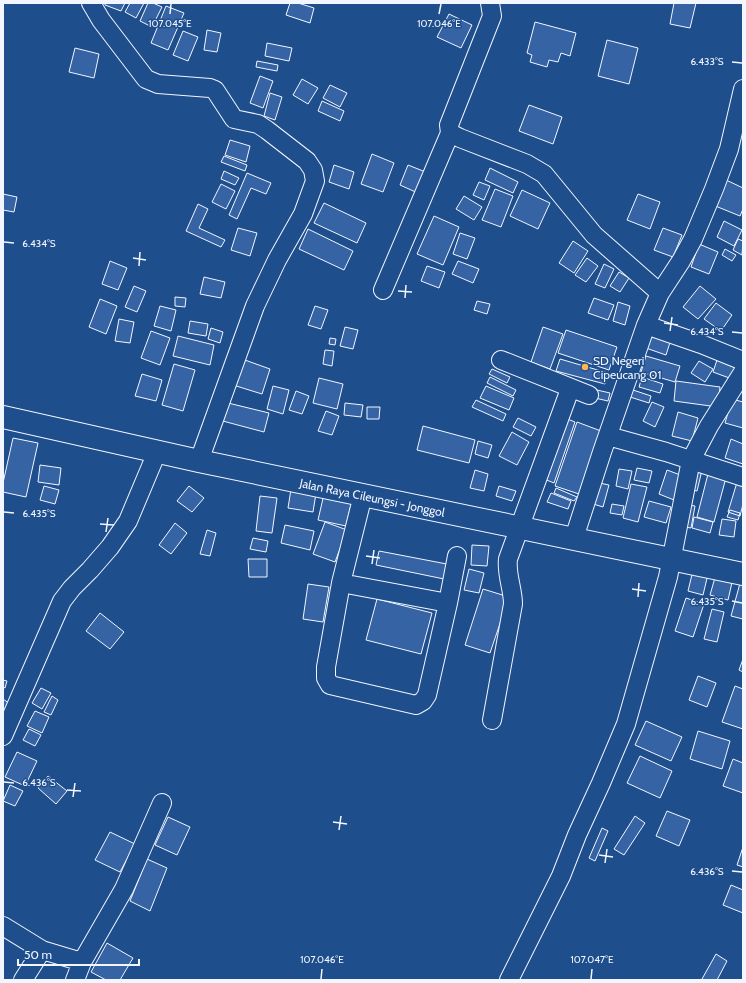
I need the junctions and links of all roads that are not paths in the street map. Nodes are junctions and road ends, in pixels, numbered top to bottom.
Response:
1 (92, 3) edge
2 (490, 3) edge
3 (743, 89) edge
4 (450, 133) junction
5 (383, 290) dead end
6 (660, 293) junction
7 (646, 325) junction
8 (501, 360) dead end
9 (743, 361) edge
10 (743, 372) edge
11 (570, 389) junction
12 (589, 395) dead end
13 (3, 417) edge
14 (608, 436) junction
15 (157, 452) junction
16 (691, 460) junction
17 (199, 461) junction
18 (743, 477) edge
19 (363, 495) junction
20 (519, 528) junction
21 (574, 538) junction
22 (457, 556) dead end
23 (671, 560) junction
24 (743, 574) edge
25 (341, 583) junction
26 (448, 603) junction
27 (492, 720) dead end
28 (3, 736) edge
29 (162, 803) dead end
30 (3, 926) edge
31 (42, 950) junction
32 (82, 962) junction
33 (23, 980) edge
34 (75, 980) edge
35 (509, 980) edge

1 - 17 street
2 - 4 street
3 - 6 street
4 - 5 street
4 - 6 street
6 - 7 street
7 - 9 street
7 - 14 street
8 - 11 street
10 - 16 street
11 - 12 street
11 - 20 street
13 - 15 main road, Jalan Raya Cileungsi - Jonggol
14 - 16 street
14 - 21 street
15 - 17 main road, Jalan Raya Cileungsi - Jonggol
15 - 28 street
16 - 18 street
16 - 23 street
17 - 19 main road, Jalan Raya Cileungsi - Jonggol
19 - 20 main road, Jalan Raya Cileungsi - Jonggol
19 - 25 street
20 - 21 main road, Jalan Raya Cileungsi - Jonggol
20 - 27 street
21 - 23 main road, Jalan Raya Cileungsi - Jonggol
22 - 26 street
23 - 24 main road, Jalan Raya Cileungsi - Jonggol
23 - 35 street
25 - 26 street
25 - 26 street
29 - 32 street
30 - 31 street
31 - 32 street
31 - 33 street
32 - 34 street

